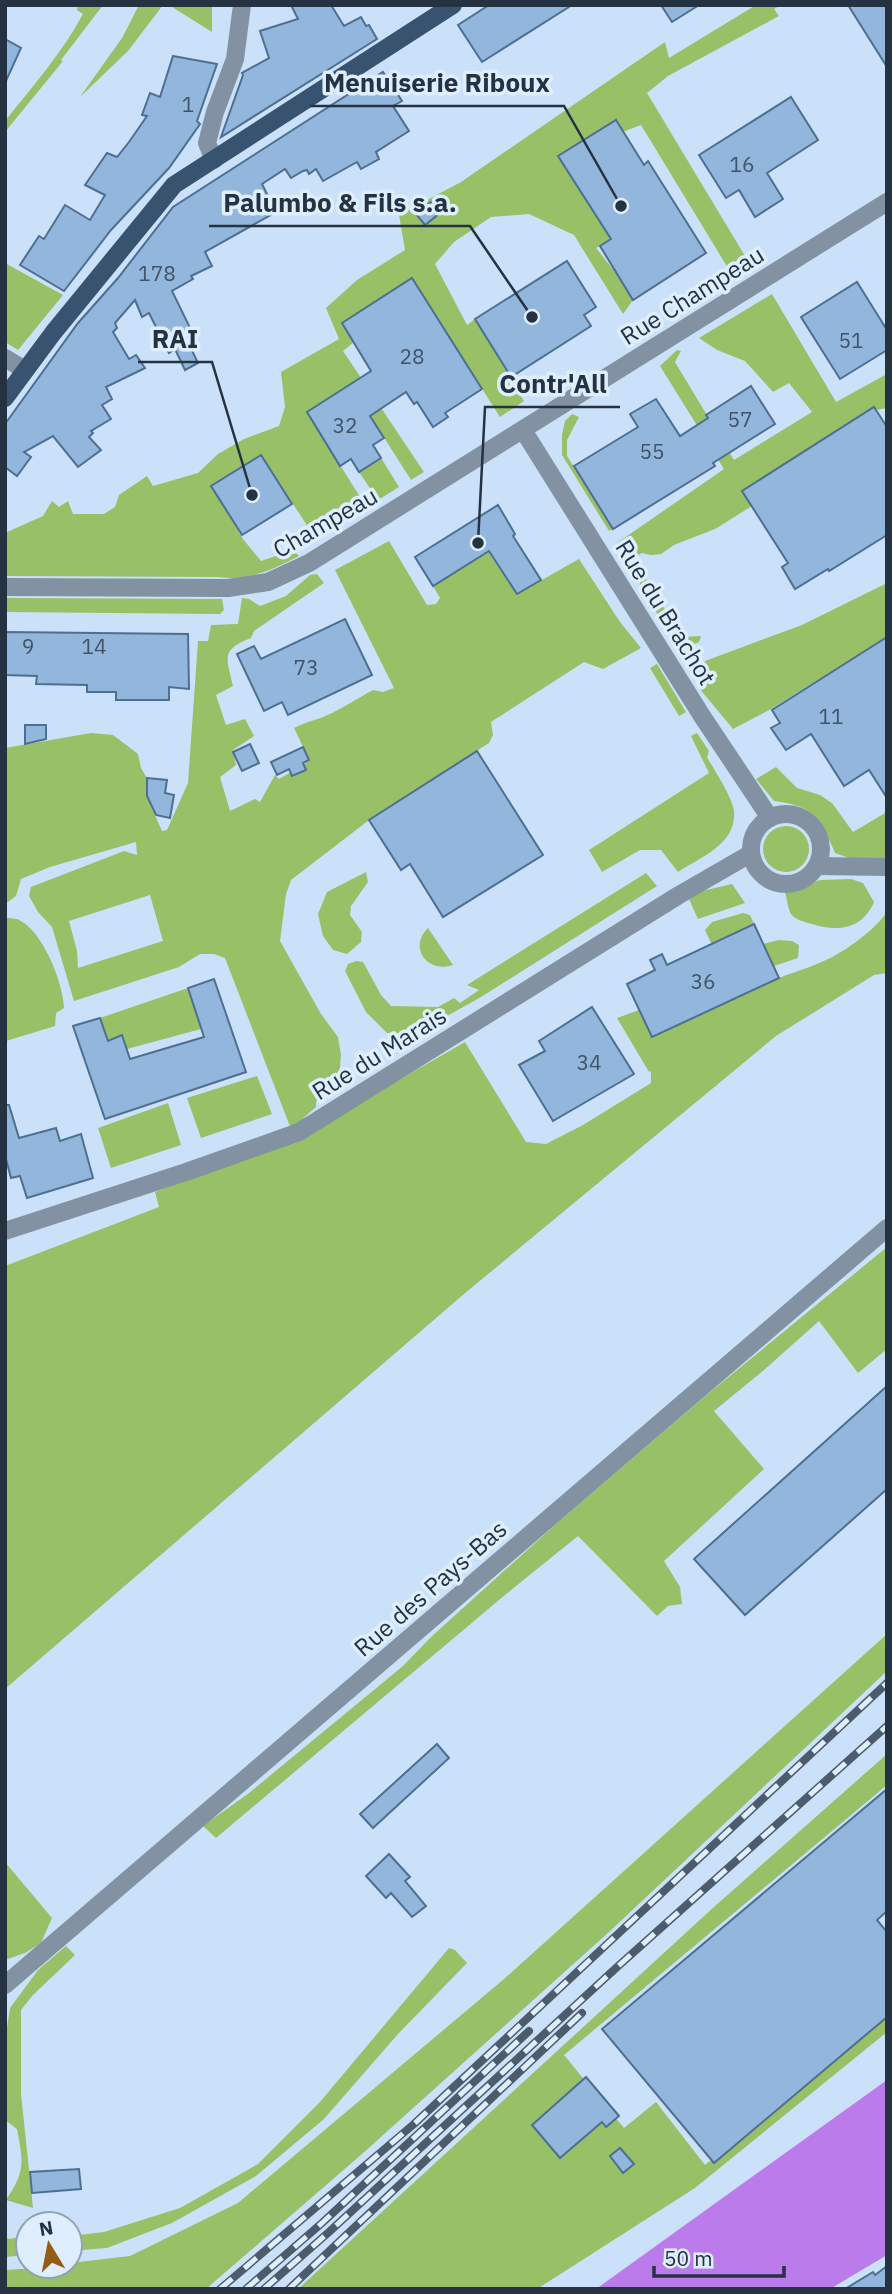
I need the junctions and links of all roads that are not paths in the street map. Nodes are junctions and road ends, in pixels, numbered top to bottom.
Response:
1 (242, 5) edge
2 (453, 5) edge
3 (214, 160) junction
4 (887, 202) edge
5 (5, 358) edge
6 (25, 370) junction
7 (5, 398) edge
8 (523, 430) junction
9 (5, 587) edge
10 (770, 818) junction
11 (750, 855) junction
12 (818, 866) junction
13 (887, 867) edge
14 (887, 1228) edge
15 (5, 1231) edge
16 (5, 1985) edge

1 - 3 street
2 - 3 main road
3 - 6 main road
4 - 8 street, Rue Champeau
5 - 6 street
6 - 7 main road
8 - 9 street, Champeau
8 - 10 street, Rue du Brachot
10 - 11 street
10 - 12 street
11 - 12 street
11 - 15 street, Rue du Marais
12 - 13 street
14 - 16 street, Rue des Pays-Bas

